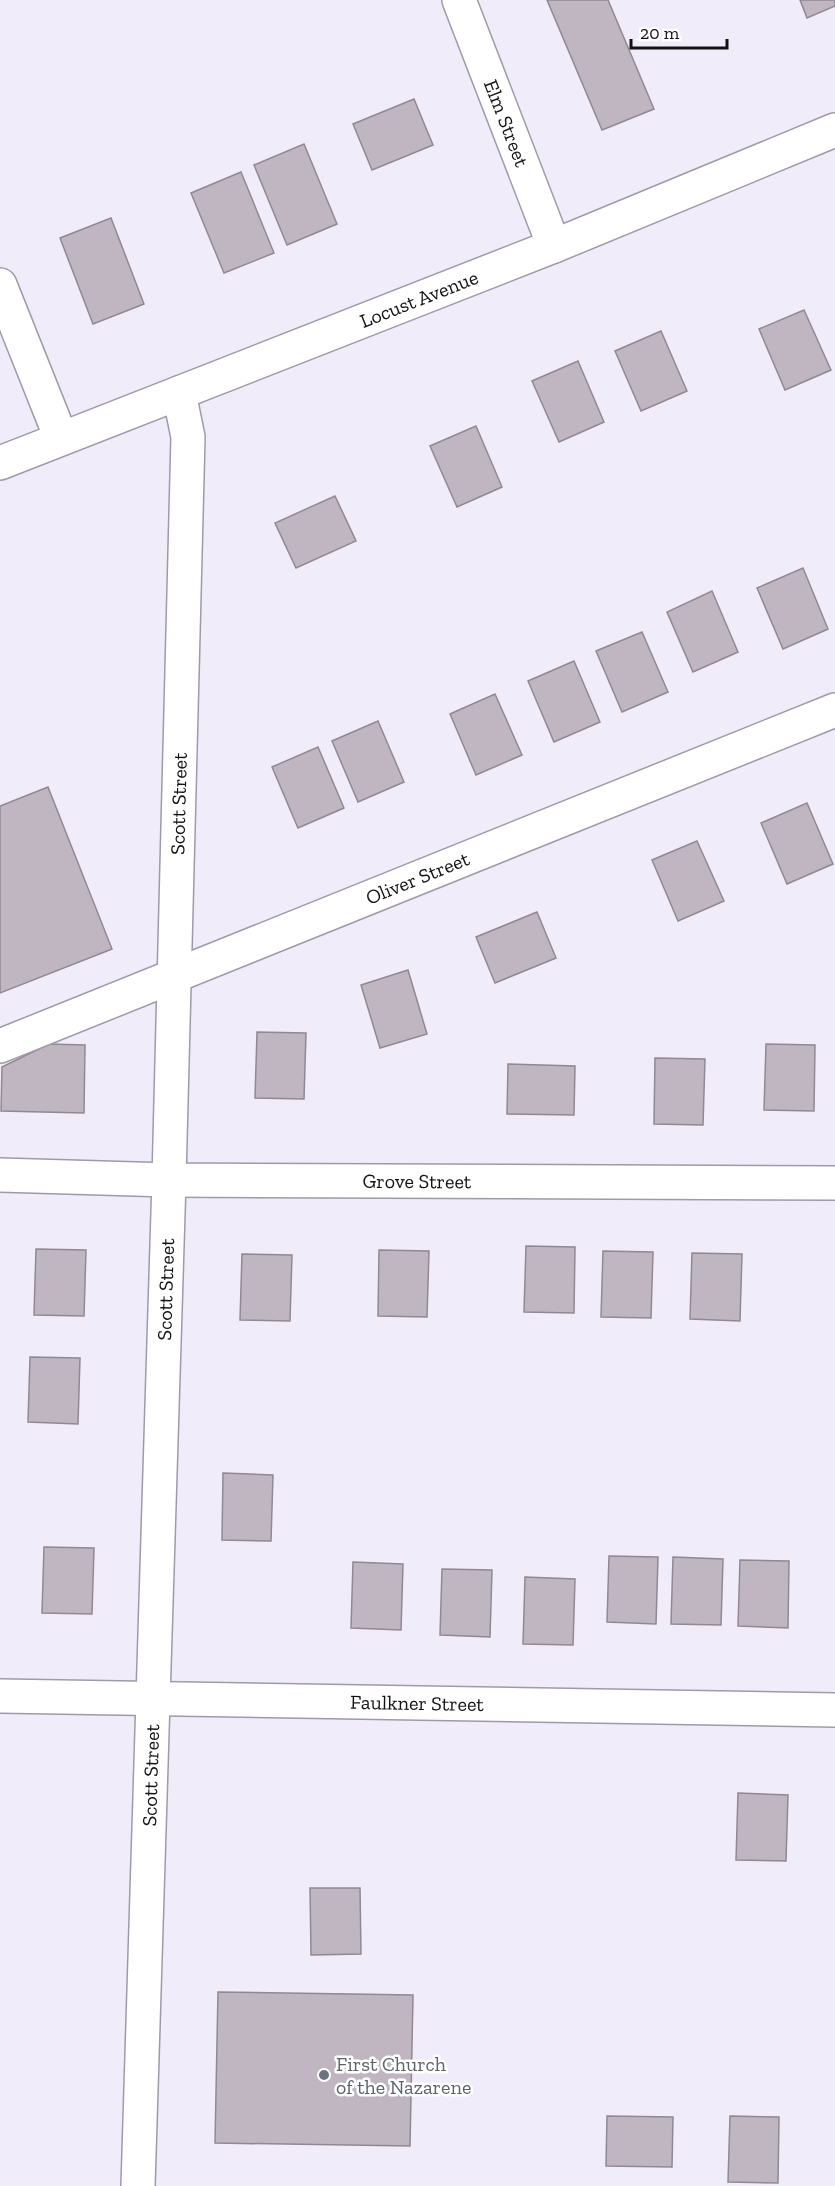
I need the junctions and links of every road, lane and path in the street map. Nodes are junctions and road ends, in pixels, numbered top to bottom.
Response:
1 (459, 0) edge
2 (835, 130) edge
3 (554, 246) junction
4 (0, 285) edge
5 (179, 393) junction
6 (61, 438) junction
7 (0, 463) edge
8 (835, 710) edge
9 (175, 976) junction
10 (0, 1046) edge
11 (0, 1175) edge
12 (169, 1180) junction
13 (835, 1183) edge
14 (0, 1696) edge
15 (152, 1699) junction
16 (835, 1710) edge
17 (138, 2186) edge

1 - 3 street, Elm Street
2 - 3 street, Locust Avenue
3 - 5 street, Locust Avenue
4 - 6 street
5 - 6 street, Locust Avenue
5 - 9 street, Scott Street
6 - 7 street, Locust Avenue
8 - 9 street, Oliver Street
9 - 10 street, Oliver Street
9 - 12 street, Scott Street
11 - 12 street, Grove Street
12 - 13 street, Grove Street
12 - 15 street, Scott Street
14 - 15 street, Faulkner Street
15 - 16 street, Faulkner Street
15 - 17 street, Scott Street

